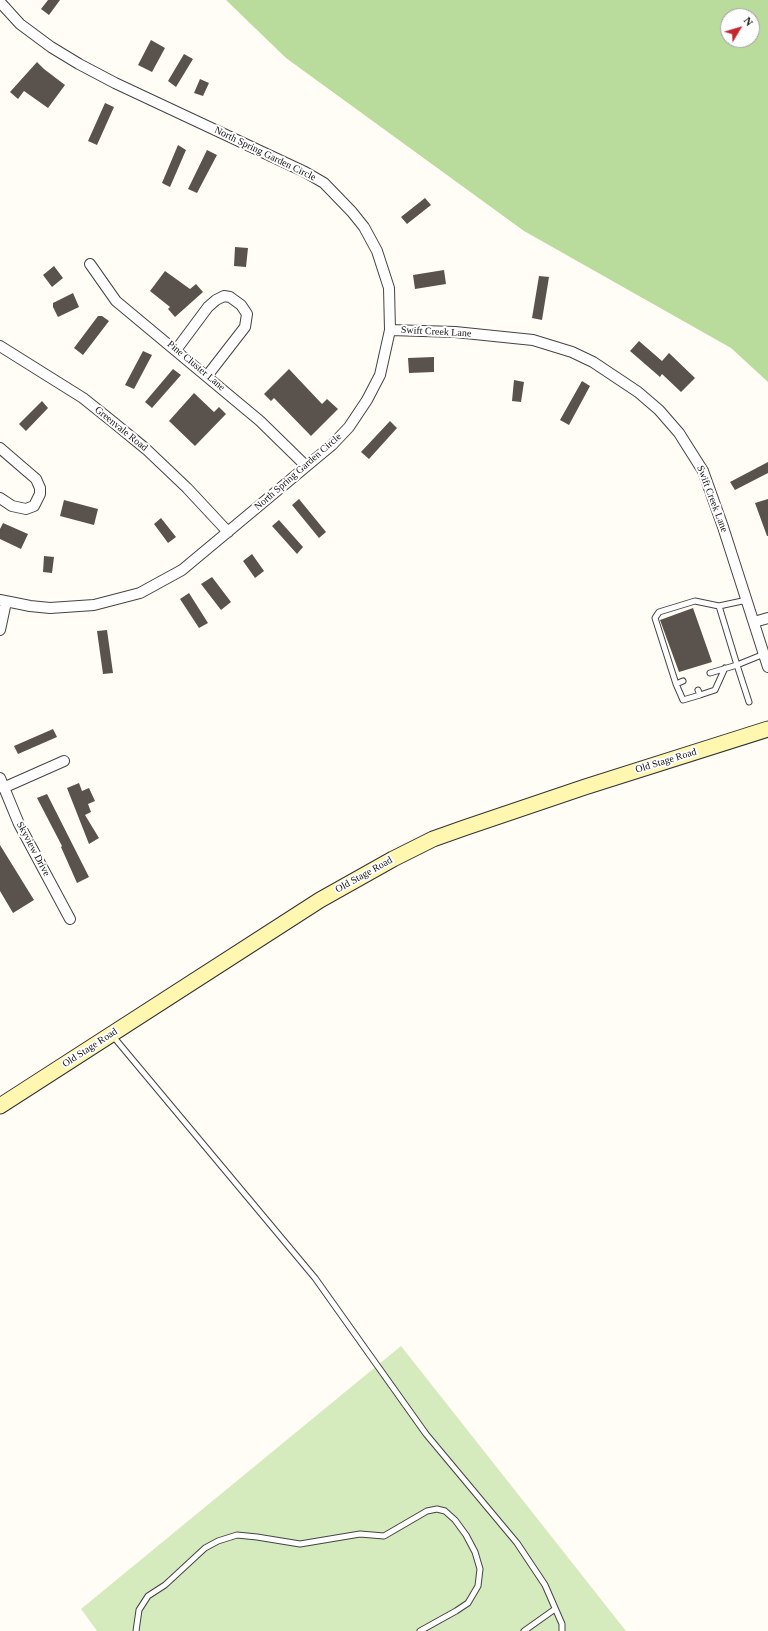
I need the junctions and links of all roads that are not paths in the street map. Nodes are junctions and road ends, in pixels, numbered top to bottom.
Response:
1 (0, 2) edge
2 (90, 264) dead end
3 (390, 330) junction
4 (0, 346) edge
5 (176, 350) junction
6 (207, 376) junction
7 (0, 448) edge
8 (306, 466) junction
9 (0, 498) edge
10 (228, 532) junction
11 (747, 600) junction
12 (3, 601) edge
13 (719, 606) junction
14 (768, 618) edge
15 (754, 622) junction
16 (0, 630) edge
17 (764, 654) junction
18 (737, 665) junction
19 (768, 667) edge
20 (725, 668) junction
21 (710, 673) dead end
22 (683, 681) dead end
23 (676, 684) junction
24 (749, 702) dead end
25 (768, 729) edge
26 (64, 761) dead end
27 (2, 783) edge
28 (70, 919) dead end
29 (112, 1034) junction
30 (0, 1106) edge
31 (555, 1609) junction
32 (136, 1631) edge
33 (420, 1631) edge
34 (524, 1631) edge
35 (562, 1631) edge

1 - 3 street, North Spring Garden Circle
2 - 5 street, Pine Cluster Lane
3 - 8 street, North Spring Garden Circle
3 - 11 street, Swift Creek Lane
4 - 10 street, Greenvale Road
5 - 6 street, Pine Cluster Lane
5 - 6 street
6 - 8 street, Pine Cluster Lane
7 - 9 street
8 - 10 street, North Spring Garden Circle
10 - 12 street, North Spring Garden Circle
11 - 13 lane
11 - 15 street, Swift Creek Lane
12 - 16 street
13 - 18 lane
13 - 23 lane
14 - 15 street
15 - 17 street, Swift Creek Lane
17 - 18 lane
17 - 19 street, Swift Creek Lane
18 - 20 lane
18 - 24 lane
20 - 21 lane
20 - 23 lane
22 - 23 lane
25 - 29 main road, Old Stage Road
26 - 27 street
27 - 28 street, Skyview Drive
29 - 30 main road, Old Stage Road
29 - 31 lane
31 - 34 lane
31 - 35 lane
32 - 33 lane

